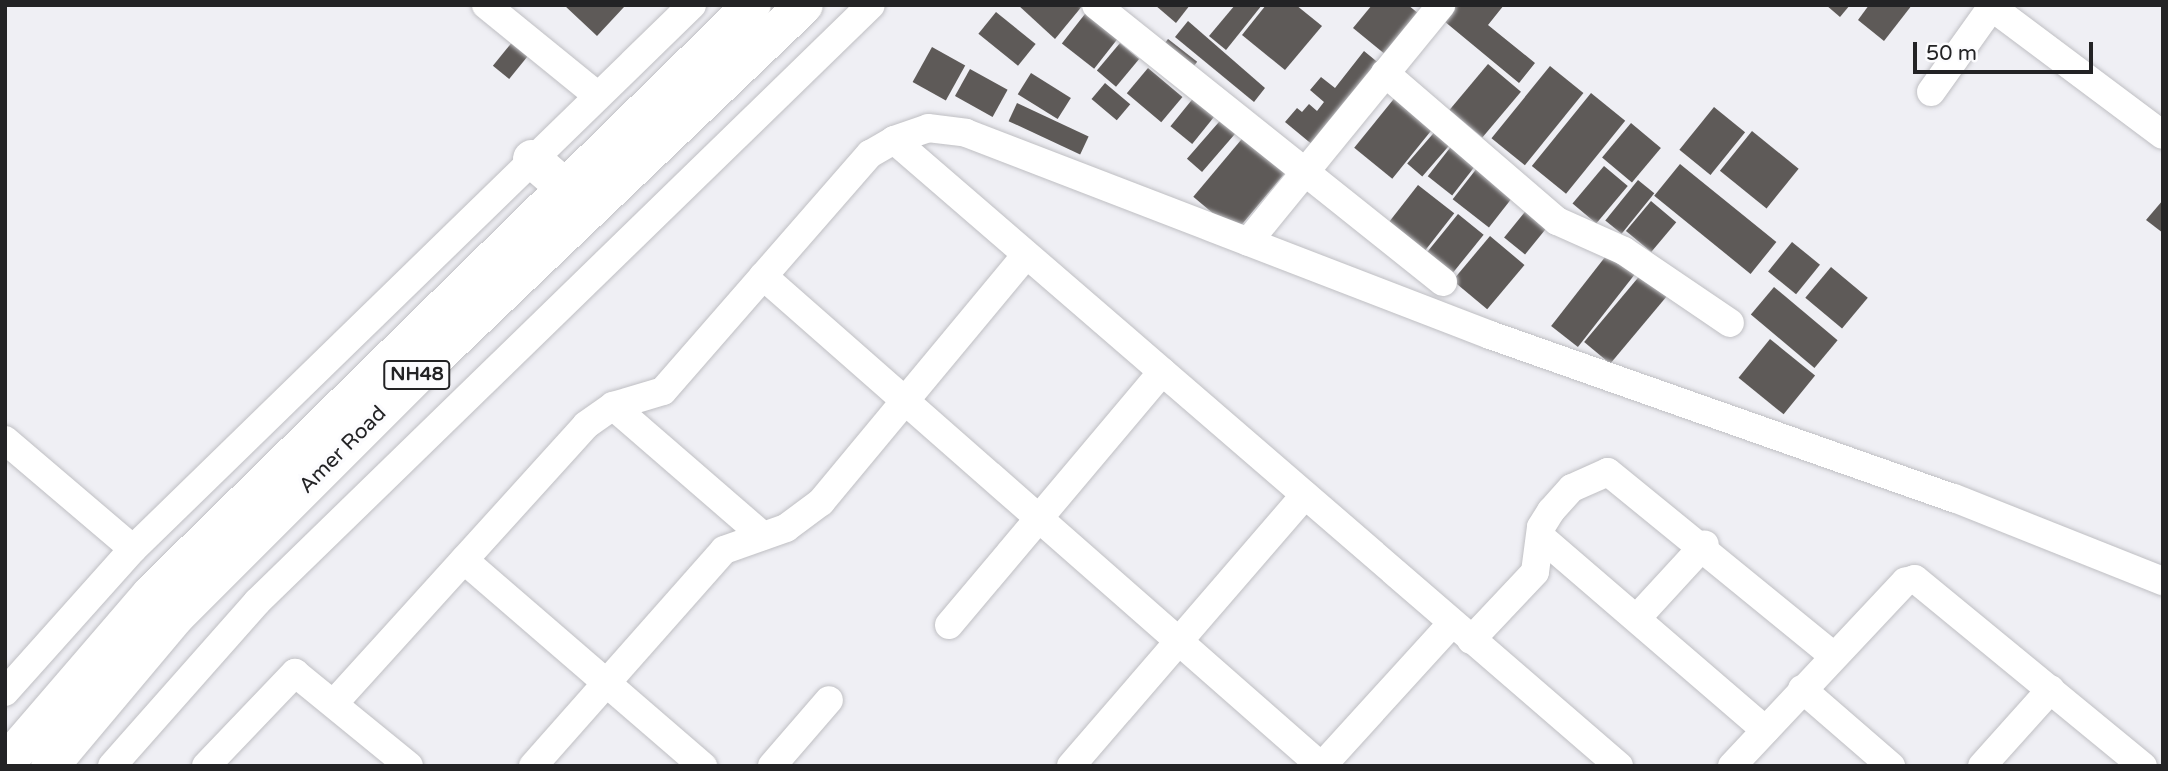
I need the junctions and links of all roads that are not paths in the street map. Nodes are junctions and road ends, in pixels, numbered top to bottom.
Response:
1 (486, 5) edge
2 (692, 5) edge
3 (752, 5) edge
4 (804, 5) edge
5 (871, 5) edge
6 (1096, 5) edge
7 (1441, 5) edge
8 (1991, 6) edge
9 (1385, 73) junction
10 (1931, 92) dead end
11 (598, 96) junction
12 (2163, 135) edge
13 (894, 140) junction
14 (532, 159) junction
15 (1306, 169) junction
16 (564, 187) junction
17 (1248, 242) junction
18 (1026, 255) junction
19 (763, 276) junction
20 (1443, 282) dead end
21 (1730, 323) dead end
22 (1162, 372) junction
23 (904, 401) junction
24 (613, 406) junction
25 (5, 440) edge
26 (1305, 495) junction
27 (1038, 519) junction
28 (762, 535) junction
29 (1541, 537) junction
30 (1705, 544) junction
31 (133, 549) junction
32 (464, 559) junction
33 (2163, 580) edge
34 (1637, 618) junction
35 (949, 625) dead end
36 (1461, 632) junction
37 (1179, 642) junction
38 (1834, 656) junction
39 (607, 682) junction
40 (1802, 689) junction
41 (2051, 689) junction
42 (5, 692) edge
43 (829, 700) dead end
44 (336, 701) junction
45 (1765, 730) junction
46 (1587, 756) edge
47 (5, 764) edge
48 (50, 766) edge
49 (111, 766) edge
50 (206, 766) edge
51 (409, 766) edge
52 (533, 766) edge
53 (703, 766) edge
54 (772, 766) edge
55 (1071, 766) edge
56 (1321, 766) edge
57 (1619, 766) edge
58 (1732, 766) edge
59 (1891, 766) edge
60 (1982, 766) edge
61 (2143, 766) edge

1 - 11 street
2 - 11 street
3 - 16 highway, Amer Road / NH48
4 - 48 highway, Amer Road / NH48
5 - 49 street
6 - 15 street
7 - 9 street
8 - 10 street
8 - 12 street
9 - 15 street
9 - 21 street
11 - 14 street
13 - 17 street
13 - 18 street
13 - 19 street
14 - 16 highway
14 - 31 street
15 - 17 street
15 - 20 street
16 - 47 highway, Amer Road / NH48
17 - 33 street
18 - 22 street
18 - 23 street
19 - 23 street
19 - 24 street
22 - 26 street
22 - 27 street
23 - 27 street
23 - 28 street
24 - 28 street
24 - 32 street
25 - 31 street
26 - 36 street
26 - 37 street
27 - 35 street
27 - 37 street
28 - 39 street
29 - 30 street
29 - 34 street
29 - 36 street
30 - 34 street
30 - 38 street
31 - 42 street
32 - 39 street
32 - 44 street
34 - 45 street
36 - 46 street
36 - 56 street
37 - 55 street
37 - 56 street
38 - 40 street
38 - 41 street
39 - 52 street
39 - 53 street
40 - 45 street
40 - 59 street
41 - 60 street
41 - 61 street
43 - 54 street
44 - 50 street
44 - 51 street
45 - 58 street
46 - 57 street

